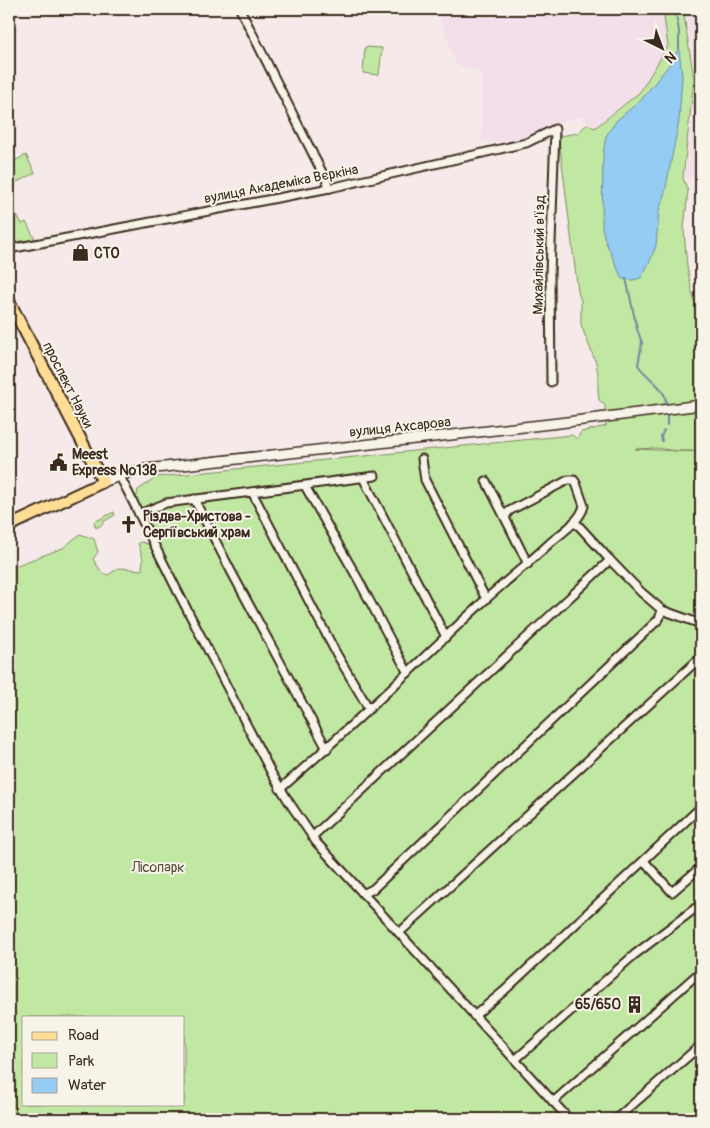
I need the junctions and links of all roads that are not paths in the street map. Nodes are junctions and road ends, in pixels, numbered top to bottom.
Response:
1 (240, 9) edge
2 (555, 129) joint
3 (330, 188) junction
4 (9, 249) edge
5 (9, 301) edge
6 (551, 382) dead end
7 (701, 405) edge
8 (422, 459) dead end
9 (119, 475) junction
10 (375, 476) dead end
11 (363, 478) junction
12 (486, 481) dead end
13 (103, 482) junction
14 (305, 486) junction
15 (252, 492) junction
16 (194, 499) junction
17 (139, 514) junction
18 (505, 518) junction
19 (573, 524) junction
20 (9, 526) edge
21 (610, 560) junction
22 (528, 564) junction
23 (486, 599) junction
24 (662, 610) junction
25 (701, 624) edge
26 (446, 637) junction
27 (701, 657) edge
28 (408, 673) junction
29 (369, 709) junction
30 (327, 749) junction
31 (280, 789) junction
32 (701, 807) edge
33 (312, 837) junction
34 (644, 861) junction
35 (701, 867) edge
36 (363, 894) junction
37 (701, 904) edge
38 (399, 933) junction
39 (701, 971) edge
40 (474, 1016) junction
41 (701, 1046) edge
42 (515, 1060) junction
43 (553, 1102) junction
44 (570, 1119) edge
45 (616, 1119) edge

1 - 3 street
2 - 3 street, вулиця Академіка Вєркіна
2 - 6 street, Михайлівський в'їзд
3 - 4 street, вулиця Академіка Вєркіна
5 - 13 main road, проспект Науки
7 - 9 main road, вулиця Ахсарова
8 - 23 street
9 - 13 main road, вулиця Ахсарова
9 - 17 street
10 - 11 street
11 - 14 street
11 - 26 street
12 - 18 street
13 - 20 main road
14 - 15 street
14 - 28 street
15 - 16 street
15 - 29 street
16 - 17 street
16 - 30 street
17 - 31 street
18 - 19 street
18 - 22 street
19 - 21 street
19 - 22 street
21 - 24 street
21 - 33 street
22 - 23 street
23 - 26 street
24 - 25 street
24 - 36 street
26 - 28 street
27 - 38 street
28 - 29 street
29 - 30 street
30 - 31 street
31 - 33 street
32 - 34 street
33 - 36 street
34 - 35 street
34 - 40 street
36 - 38 street
37 - 42 street
38 - 40 street
39 - 43 street
40 - 42 street
41 - 45 street
42 - 43 street
43 - 44 street

